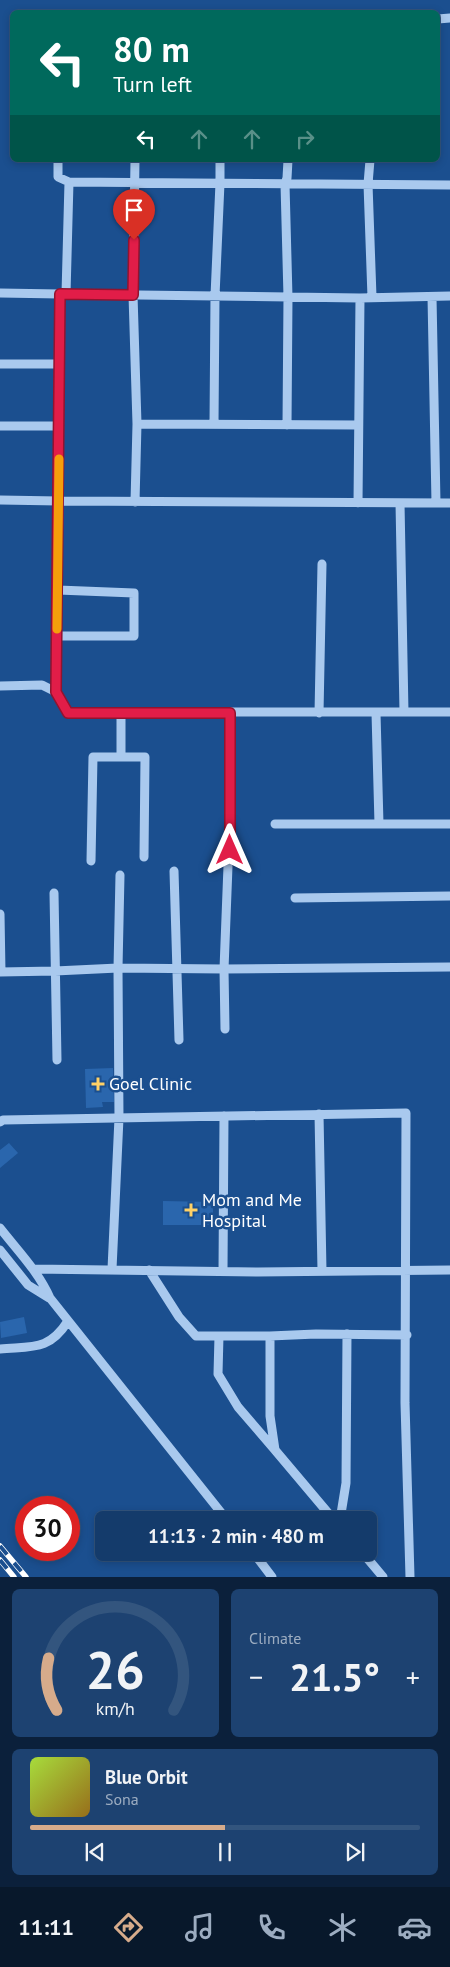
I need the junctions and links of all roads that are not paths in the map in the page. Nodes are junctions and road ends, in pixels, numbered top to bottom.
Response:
1 (58, 162) edge
2 (135, 162) edge
3 (220, 162) edge
4 (288, 162) edge
5 (370, 162) edge
6 (69, 182) junction
7 (220, 183) junction
8 (134, 184) junction
9 (285, 184) junction
10 (368, 184) junction
11 (450, 185) edge
12 (0, 293) edge
13 (63, 294) junction
14 (133, 295) junction
15 (215, 296) junction
16 (450, 296) edge
17 (288, 297) junction
18 (432, 297) junction
19 (360, 298) junction
20 (372, 298) junction
21 (0, 364) edge
22 (60, 364) junction
23 (136, 424) junction
24 (214, 424) junction
25 (287, 425) junction
26 (358, 425) junction
27 (0, 426) edge
28 (59, 426) junction
29 (0, 500) edge
30 (59, 502) junction
31 (136, 502) junction
32 (358, 503) junction
33 (400, 503) junction
34 (436, 503) junction
35 (450, 503) edge
36 (322, 564) dead end
37 (58, 590) junction
38 (57, 636) junction
39 (0, 686) edge
40 (56, 692) junction
41 (121, 712) junction
42 (404, 712) junction
43 (450, 712) edge
44 (230, 713) junction
45 (319, 713) junction
46 (376, 713) junction
47 (121, 757) junction
48 (275, 824) dead end
49 (379, 824) junction
50 (450, 824) edge
51 (230, 850) dead end
52 (144, 857) dead end
53 (91, 860) dead end
54 (228, 866) dead end
55 (174, 871) dead end
56 (120, 875) dead end
57 (54, 892) dead end
58 (450, 896) edge
59 (295, 898) dead end
60 (0, 914) edge
61 (450, 967) edge
62 (118, 968) junction
63 (176, 968) junction
64 (224, 970) junction
65 (55, 971) junction
66 (1, 972) edge
67 (225, 1029) dead end
68 (179, 1040) dead end
69 (57, 1060) dead end
70 (319, 1114) junction
71 (224, 1116) junction
72 (118, 1118) junction
73 (0, 1122) edge
74 (0, 1228) edge
75 (0, 1250) edge
76 (34, 1269) junction
77 (112, 1269) junction
78 (149, 1270) junction
79 (406, 1270) junction
80 (450, 1270) edge
81 (223, 1271) junction
82 (322, 1271) junction
83 (50, 1298) junction
84 (68, 1321) junction
85 (346, 1334) junction
86 (407, 1335) junction
87 (219, 1336) junction
88 (270, 1336) junction
89 (0, 1349) edge
90 (275, 1450) junction
91 (220, 1511) edge
92 (326, 1511) edge
93 (341, 1511) edge
94 (260, 1561) edge
95 (369, 1561) edge
96 (272, 1577) edge
97 (382, 1577) edge
98 (410, 1577) edge

1 - 6 street
2 - 8 street
3 - 7 street
4 - 9 street
5 - 10 street
6 - 8 street
6 - 13 street
7 - 8 street
7 - 9 street
7 - 15 street
8 - 14 street
9 - 10 street
9 - 17 street
10 - 11 street
10 - 20 street
12 - 13 street
13 - 14 street
13 - 22 street
14 - 15 street
14 - 23 street
15 - 17 street
15 - 24 street
16 - 18 street
17 - 19 street
17 - 25 street
18 - 20 street
18 - 34 street
19 - 20 street
19 - 26 street
21 - 22 street
22 - 28 street
23 - 24 street
23 - 31 street
24 - 25 street
25 - 26 street
26 - 32 street
27 - 28 street
28 - 30 street
29 - 30 street
30 - 31 street
30 - 37 street
31 - 32 street
32 - 33 street
33 - 34 street
33 - 42 street
34 - 35 street
36 - 45 street
37 - 38 street
37 - 38 street
38 - 40 street
39 - 40 street
40 - 41 street
41 - 44 street
41 - 47 street
42 - 43 street
42 - 46 street
44 - 45 street
44 - 51 street
45 - 46 street
46 - 49 street
47 - 52 street
47 - 53 street
48 - 49 street
49 - 50 street
54 - 64 street
55 - 63 street
56 - 62 street
57 - 65 street
58 - 59 street
60 - 66 street
61 - 64 street
62 - 63 street
62 - 65 street
62 - 72 street
63 - 64 street
63 - 68 street
64 - 67 street
65 - 66 street
65 - 69 street
70 - 71 street
70 - 79 street
70 - 82 street
71 - 72 street
71 - 81 street
72 - 73 street
72 - 77 street
74 - 76 street
75 - 83 street
76 - 77 street
76 - 83 street
77 - 78 street
78 - 81 street
78 - 87 street
79 - 80 street
79 - 82 street
79 - 86 street
81 - 82 street
83 - 84 street
84 - 89 street
84 - 91 street
85 - 86 street
85 - 88 street
85 - 93 street
86 - 98 street
87 - 88 street
87 - 90 street
88 - 90 street
90 - 92 street
94 - 96 street
95 - 97 street

